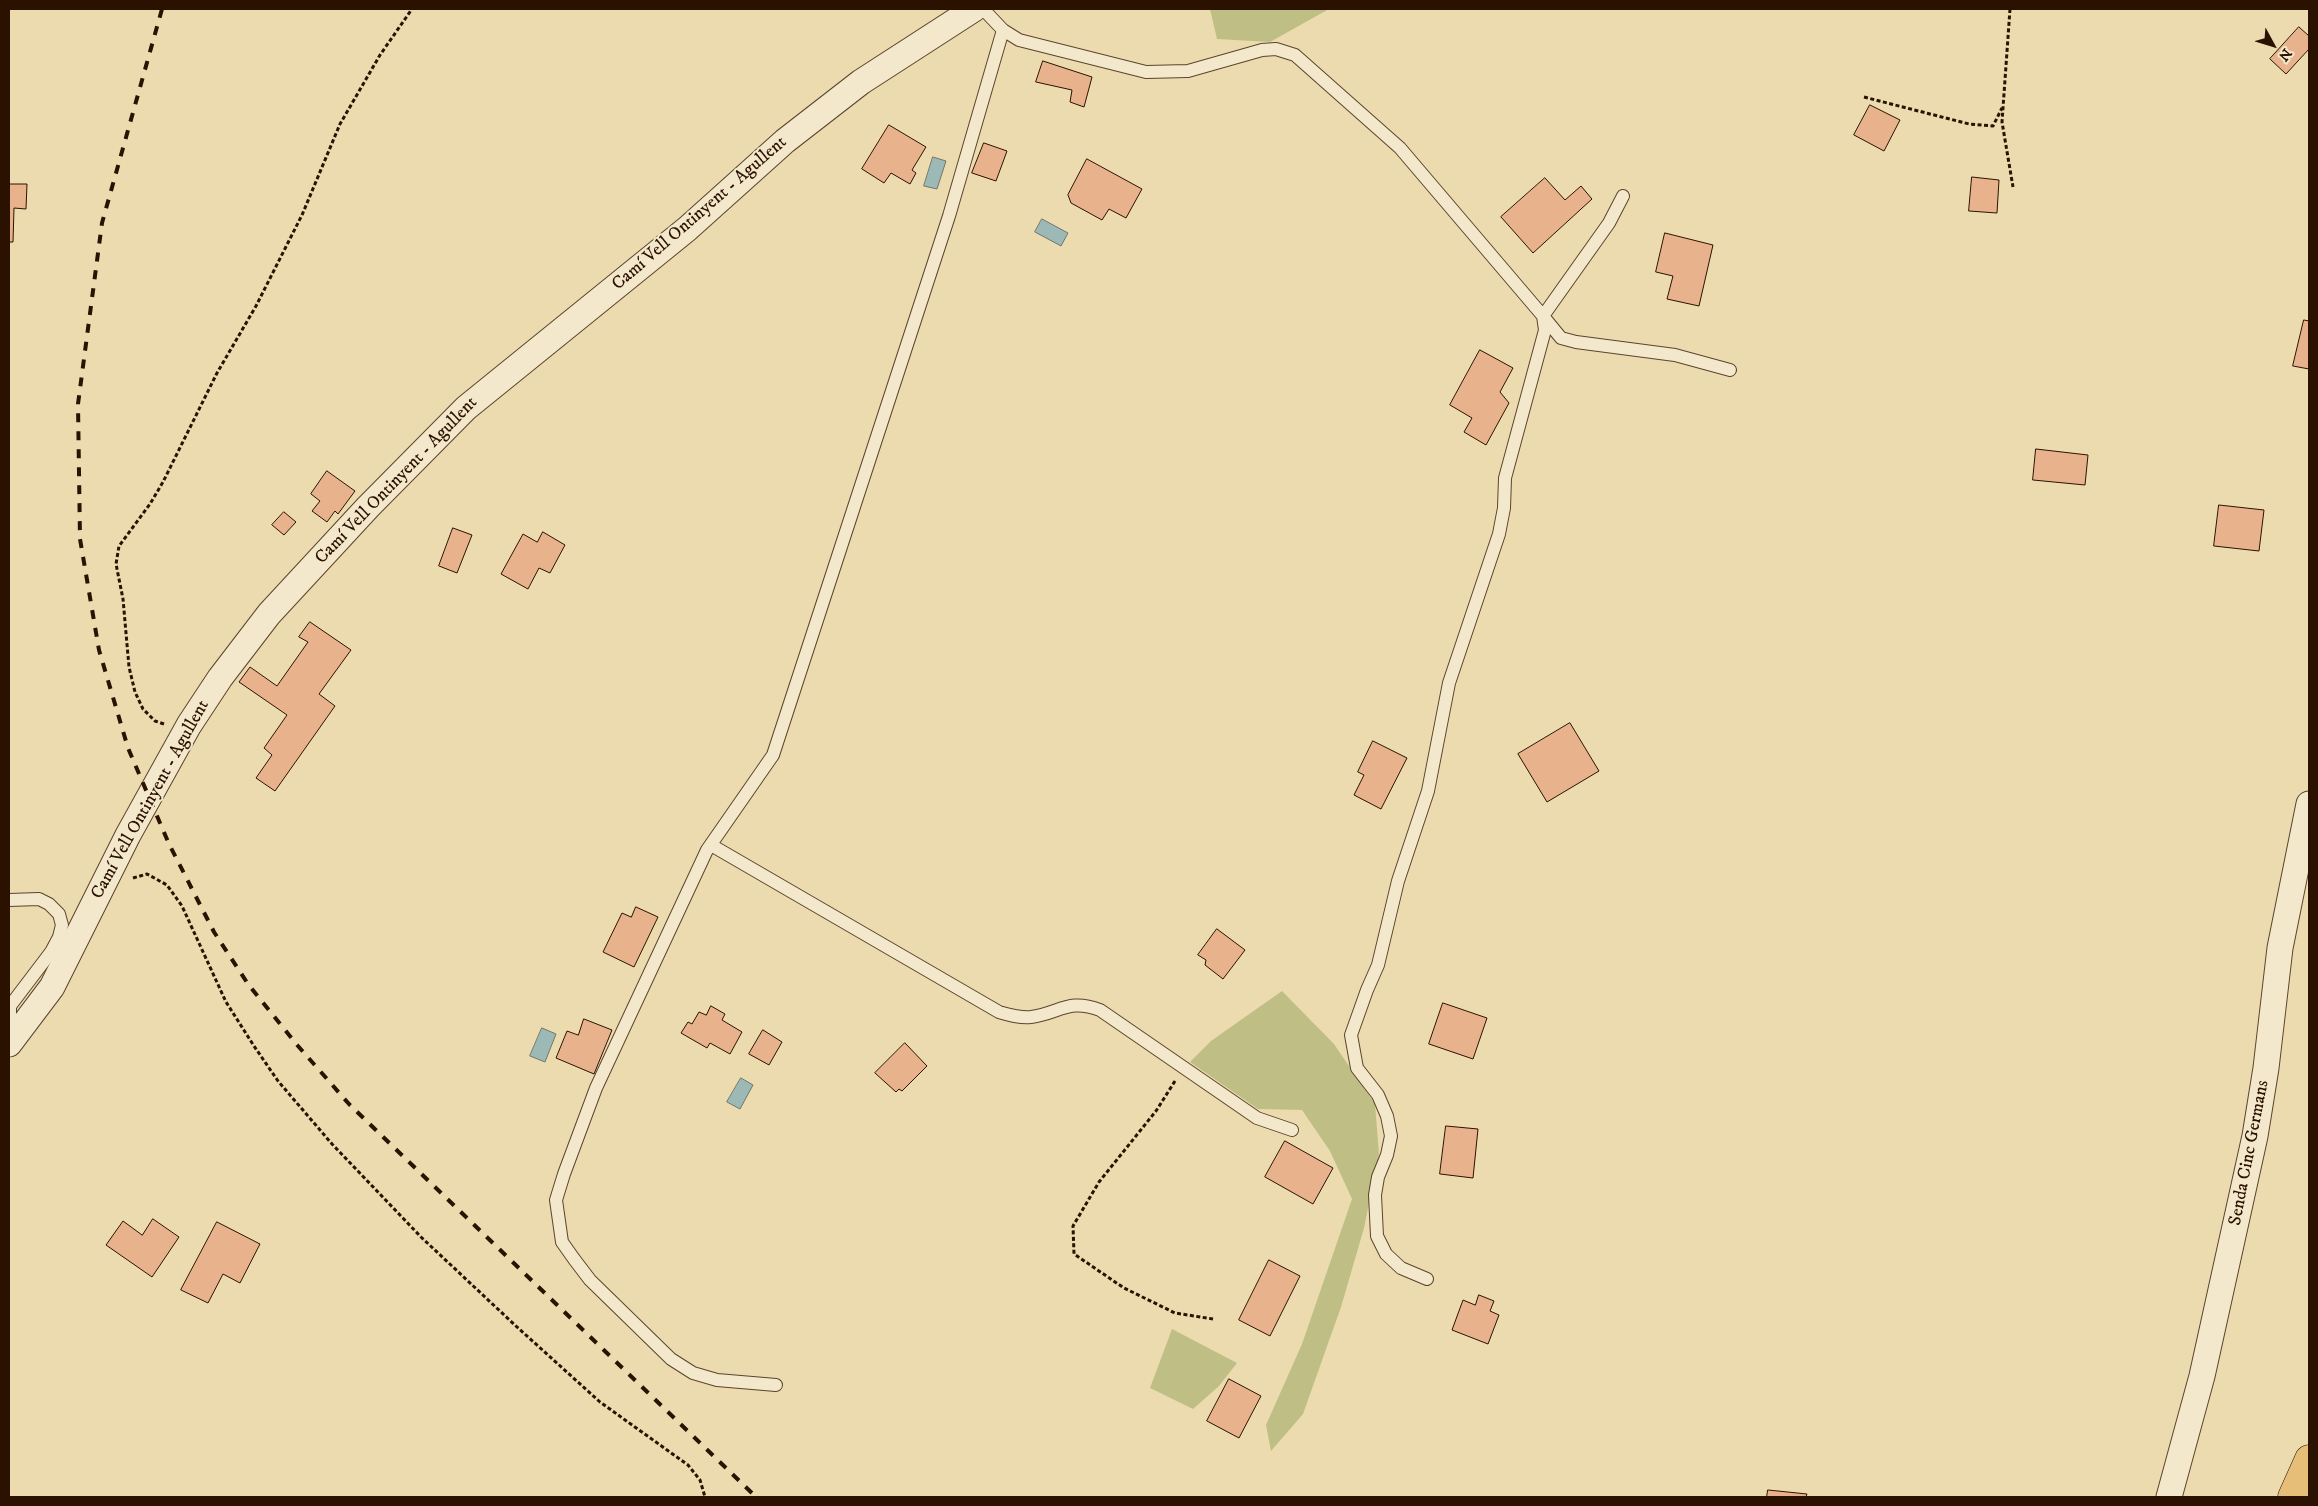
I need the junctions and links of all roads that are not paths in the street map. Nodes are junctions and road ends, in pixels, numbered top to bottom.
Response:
1 (974, 9) edge
2 (983, 9) edge
3 (1003, 30) junction
4 (1623, 196) dead end
5 (1543, 316) junction
6 (1730, 370) dead end
7 (2309, 804) edge
8 (711, 844) junction
9 (9, 900) edge
10 (14, 1037) edge
11 (1292, 1130) dead end
12 (1428, 1279) dead end
13 (776, 1385) dead end
14 (2309, 1459) edge
15 (2169, 1497) edge
16 (2292, 1497) edge

1 - 10 street, Camí Vell Ontinyent - Agullent
2 - 3 lane
3 - 5 lane
3 - 8 lane
4 - 5 lane
5 - 6 lane
5 - 12 lane
7 - 15 street, Senda Cinc Germans
8 - 11 lane
8 - 13 lane
9 - 10 lane
14 - 16 main road

